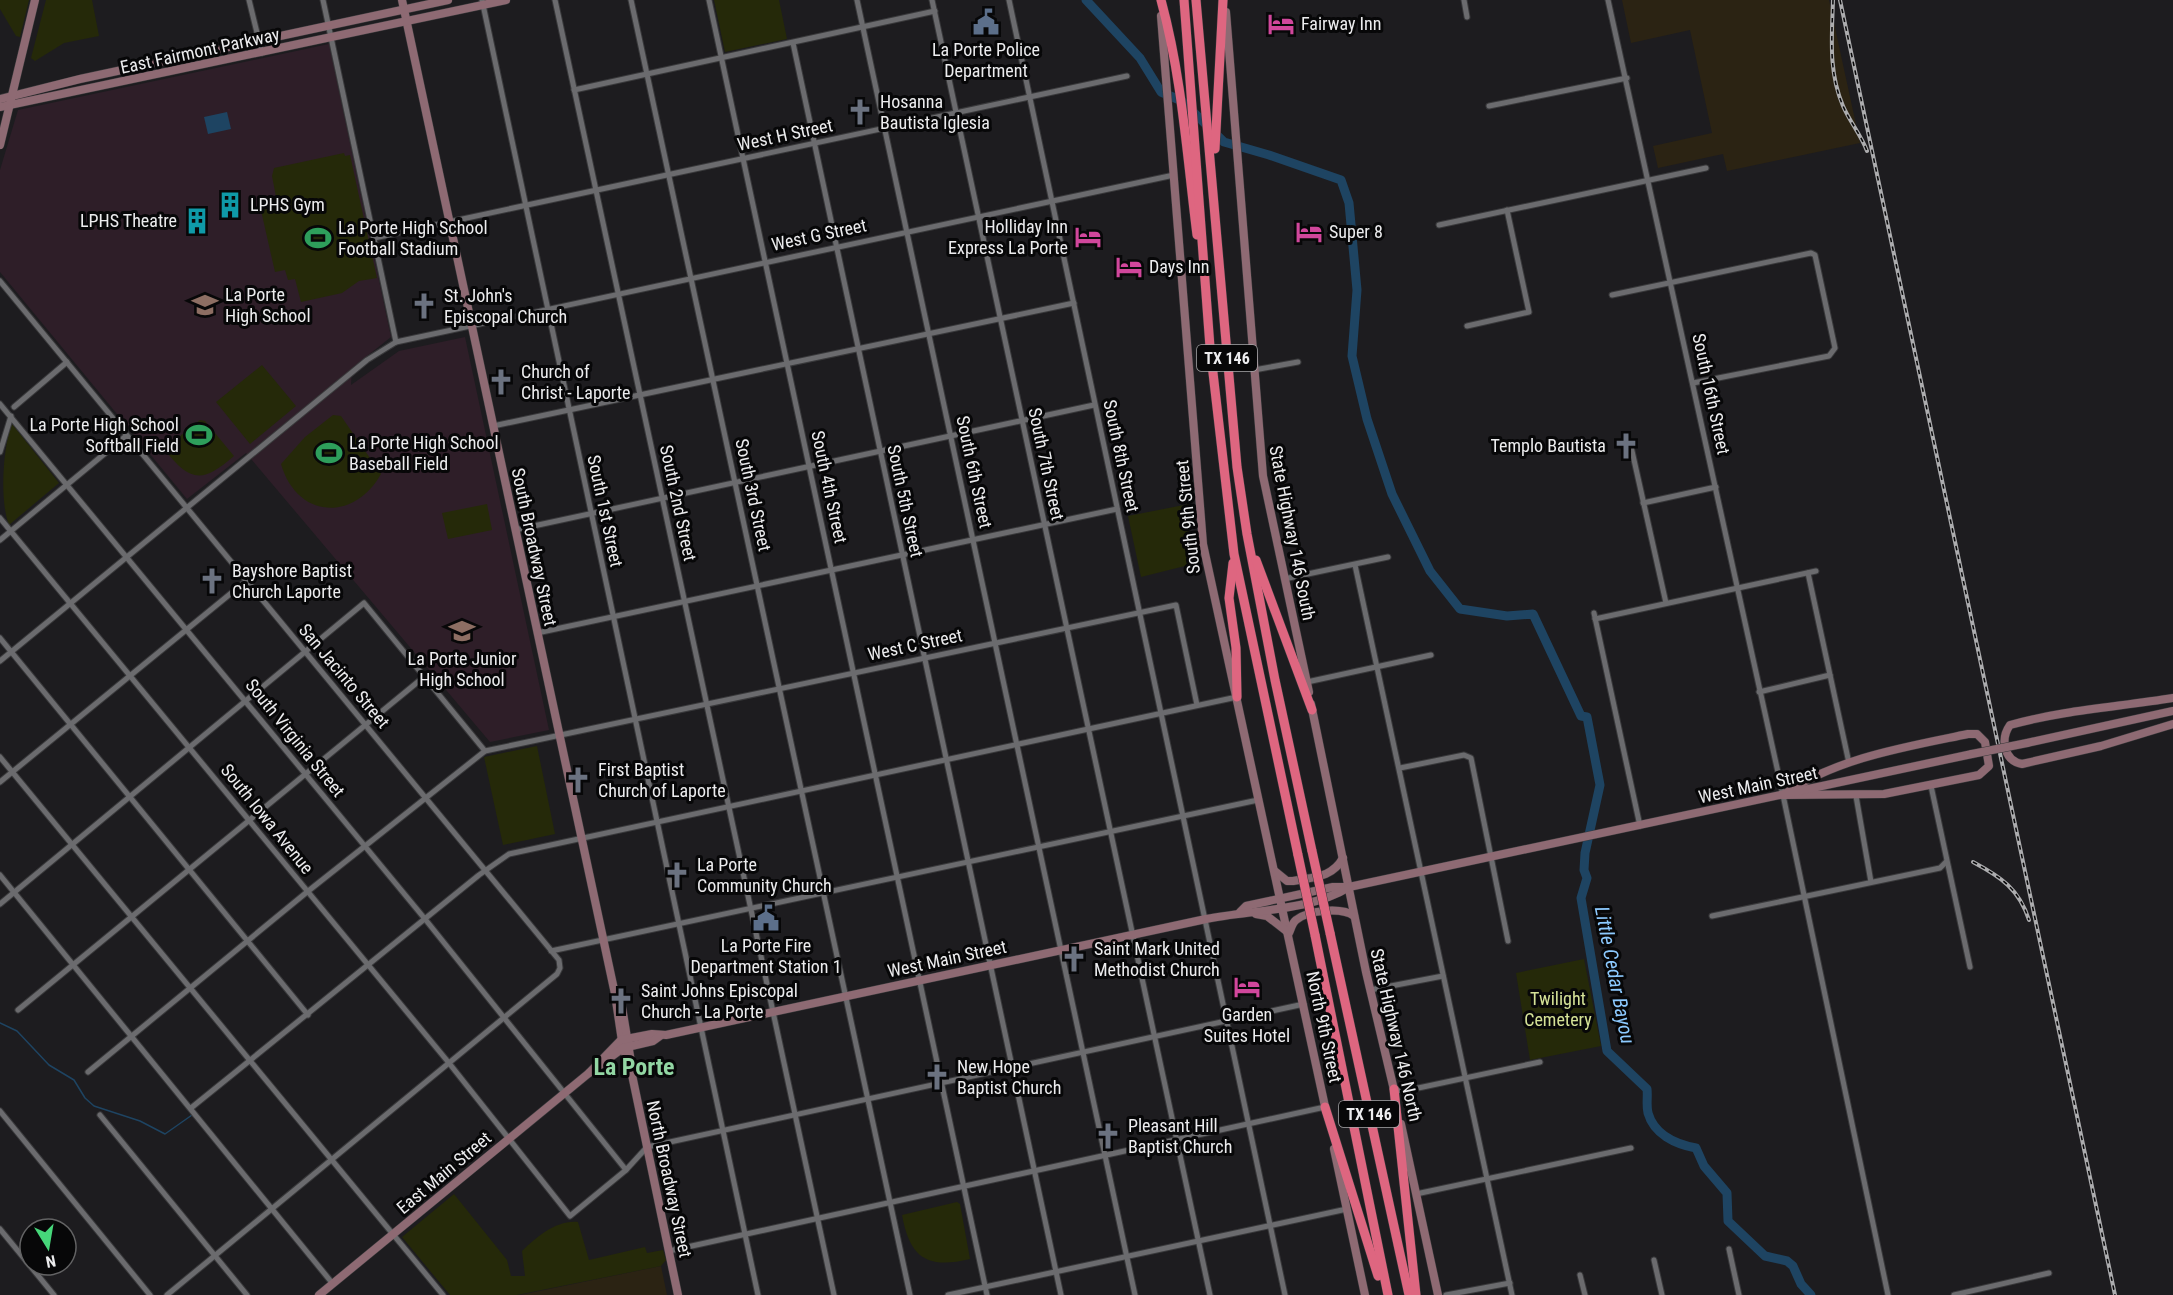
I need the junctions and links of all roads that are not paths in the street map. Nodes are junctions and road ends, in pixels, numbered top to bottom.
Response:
1 (35, 0) edge
2 (249, 0) edge
3 (323, 0) edge
4 (402, 0) edge
5 (446, 0) edge
6 (506, 0) edge
7 (555, 0) edge
8 (631, 0) edge
9 (709, 0) edge
10 (857, 0) edge
11 (932, 0) edge
12 (1009, 0) edge
13 (1160, 0) edge
14 (1184, 0) edge
15 (1196, 0) edge
16 (1224, 0) edge
17 (1464, 0) edge
18 (1608, 0) edge
19 (482, 3) edge
20 (404, 10) junction
21 (934, 11) junction
22 (447, 13) junction
23 (1467, 17) dead end
24 (406, 22) junction
25 (328, 26) junction
26 (863, 27) junction
27 (332, 38) junction
28 (259, 41) junction
29 (793, 43) junction
30 (262, 53) junction
31 (179, 58) junction
32 (722, 58) junction
33 (181, 71) junction
34 (647, 74) junction
35 (17, 76) junction
36 (1127, 76) dead end
37 (1627, 78) junction
38 (36, 90) junction
39 (574, 90) junction
40 (13, 96) junction
41 (1029, 98) junction
42 (0, 99) edge
43 (10, 106) junction
44 (1490, 106) dead end
45 (0, 107) edge
46 (0, 112) edge
47 (956, 114) junction
48 (6, 121) junction
49 (885, 129) junction
50 (814, 144) junction
51 (0, 145) edge
52 (1212, 150) junction
53 (742, 159) junction
54 (1707, 168) dead end
55 (669, 175) junction
56 (1174, 175) junction
57 (1649, 179) junction
58 (596, 191) junction
59 (1052, 201) junction
60 (525, 206) junction
61 (1507, 210) junction
62 (978, 217) junction
63 (450, 222) junction
64 (1439, 225) dead end
65 (908, 232) junction
66 (374, 238) junction
67 (837, 247) junction
68 (765, 262) junction
69 (691, 278) junction
70 (0, 281) edge
71 (1671, 282) junction
72 (618, 294) junction
73 (1612, 295) dead end
74 (1074, 303) junction
75 (547, 309) junction
76 (1000, 318) junction
77 (471, 326) junction
78 (1467, 326) dead end
79 (929, 334) junction
80 (396, 342) junction
81 (1210, 347) junction
82 (858, 349) junction
83 (67, 362) junction
84 (1298, 362) dead end
85 (788, 364) junction
86 (1254, 370) junction
87 (713, 380) junction
88 (1693, 383) junction
89 (640, 395) junction
90 (0, 404) edge
91 (1094, 405) junction
92 (14, 407) dead end
93 (568, 410) junction
94 (11, 416) junction
95 (1022, 421) junction
96 (493, 426) junction
97 (126, 436) junction
98 (951, 436) junction
99 (1630, 442) dead end
100 (0, 452) edge
101 (879, 452) junction
102 (809, 467) junction
103 (735, 483) junction
104 (67, 485) junction
105 (1716, 487) junction
106 (662, 499) junction
107 (1643, 503) junction
108 (187, 508) junction
109 (1117, 509) junction
110 (590, 515) junction
111 (0, 518) edge
112 (1044, 524) junction
113 (515, 530) junction
114 (10, 532) junction
115 (1247, 534) junction
116 (973, 538) junction
117 (0, 540) edge
118 (901, 554) junction
119 (1234, 554) junction
120 (127, 557) junction
121 (1388, 557) dead end
122 (1355, 565) junction
123 (830, 569) junction
124 (1816, 571) dead end
125 (1808, 573) junction
126 (1284, 579) junction
127 (246, 581) junction
128 (757, 586) junction
129 (1737, 589) junction
130 (684, 602) junction
131 (70, 603) junction
132 (1666, 603) junction
133 (1140, 613) junction
134 (614, 617) junction
135 (1065, 628) junction
136 (186, 630) junction
137 (537, 633) junction
138 (0, 638) edge
139 (995, 643) junction
140 (12, 652) junction
141 (306, 652) junction
142 (1431, 655) dead end
143 (924, 658) junction
144 (0, 661) edge
145 (1377, 666) junction
146 (853, 674) junction
147 (1830, 675) junction
148 (129, 676) junction
149 (425, 676) junction
150 (1307, 682) junction
151 (779, 689) junction
152 (1760, 692) junction
153 (1237, 697) junction
154 (2173, 698) edge
155 (246, 702) junction
156 (706, 705) junction
157 (1197, 705) junction
158 (1312, 710) junction
159 (2173, 711) edge
160 (1161, 713) junction
161 (635, 720) junction
162 (2173, 724) edge
163 (70, 725) junction
164 (365, 725) junction
165 (1088, 729) junction
166 (559, 736) junction
167 (1017, 744) junction
168 (189, 748) junction
169 (485, 751) junction
170 (0, 757) edge
171 (946, 760) junction
172 (1849, 764) junction
173 (1400, 768) junction
174 (12, 772) junction
175 (305, 774) junction
176 (875, 775) junction
177 (0, 782) edge
178 (1931, 786) junction
179 (801, 791) junction
180 (1783, 795) junction
181 (1856, 796) junction
182 (130, 797) junction
183 (425, 798) junction
184 (1258, 800) junction
185 (728, 807) junction
186 (1183, 816) junction
187 (249, 821) junction
188 (657, 822) junction
189 (1640, 826) junction
190 (1110, 832) junction
191 (581, 838) junction
192 (72, 844) junction
193 (365, 846) junction
194 (1039, 847) junction
195 (1490, 857) junction
196 (1343, 858) junction
197 (968, 862) junction
198 (1946, 862) junction
199 (189, 869) junction
200 (485, 871) junction
201 (1275, 871) junction
202 (1422, 871) junction
203 (0, 875) edge
204 (896, 878) junction
205 (1871, 882) junction
206 (1349, 887) junction
207 (14, 892) junction
208 (307, 892) junction
209 (823, 893) junction
210 (1802, 897) junction
211 (1282, 903) junction
212 (0, 904) edge
213 (750, 909) junction
214 (1240, 912) junction
215 (1354, 916) junction
216 (1713, 916) dead end
217 (131, 917) junction
218 (425, 919) junction
219 (1206, 919) junction
220 (679, 924) junction
221 (1289, 933) junction
222 (1133, 934) junction
223 (603, 940) junction
224 (1508, 941) dead end
225 (248, 942) junction
226 (1060, 950) junction
227 (551, 951) junction
228 (74, 963) junction
229 (990, 965) junction
230 (369, 966) junction
231 (1970, 968) dead end
232 (1443, 976) junction
233 (919, 981) junction
234 (191, 989) junction
235 (1370, 990) junction
236 (847, 996) junction
237 (1304, 1004) junction
238 (18, 1010) dead end
239 (772, 1012) junction
240 (308, 1015) junction
241 (505, 1017) junction
242 (1228, 1021) junction
243 (701, 1028) junction
244 (132, 1036) junction
245 (1155, 1037) junction
246 (626, 1043) junction
247 (1083, 1052) junction
248 (251, 1062) junction
249 (1540, 1062) dead end
250 (449, 1063) junction
251 (1012, 1068) junction
252 (88, 1072) dead end
253 (1465, 1079) junction
254 (940, 1083) junction
255 (1394, 1089) junction
256 (565, 1093) junction
257 (868, 1099) junction
258 (1325, 1107) junction
259 (191, 1108) junction
260 (0, 1111) edge
261 (795, 1114) junction
262 (100, 1115) dead end
263 (1250, 1123) junction
264 (724, 1130) junction
265 (509, 1139) junction
266 (1177, 1139) junction
267 (647, 1147) junction
268 (1631, 1148) dead end
269 (1105, 1155) junction
270 (331, 1160) junction
271 (626, 1170) junction
272 (1034, 1170) junction
273 (1487, 1178) junction
274 (964, 1186) junction
275 (1416, 1194) junction
276 (890, 1202) junction
277 (272, 1208) junction
278 (1347, 1209) junction
279 (818, 1218) junction
280 (1272, 1226) junction
281 (0, 1229) edge
282 (394, 1234) junction
283 (746, 1234) junction
284 (1198, 1241) junction
285 (1729, 1249) dead end
286 (669, 1251) junction
287 (214, 1255) junction
288 (1127, 1257) junction
289 (1654, 1260) dead end
290 (1056, 1272) junction
291 (2049, 1274) dead end
292 (1580, 1275) dead end
293 (1510, 1283) junction
294 (333, 1284) junction
295 (985, 1287) junction
296 (54, 1295) edge
297 (150, 1295) edge
298 (167, 1295) edge
299 (247, 1295) edge
300 (319, 1295) edge
301 (443, 1295) edge
302 (678, 1295) edge
303 (758, 1295) edge
304 (834, 1295) edge
305 (910, 1295) edge
306 (948, 1295) edge
307 (987, 1295) edge
308 (1061, 1295) edge
309 (1135, 1295) edge
310 (1210, 1295) edge
311 (1286, 1295) edge
312 (1365, 1295) edge
313 (1386, 1295) edge
314 (1409, 1295) edge
315 (1416, 1295) edge
316 (1438, 1295) edge
317 (1446, 1295) edge
318 (1512, 1295) edge
319 (1585, 1295) edge
320 (1662, 1295) edge
321 (1739, 1295) edge
322 (1888, 1295) edge
323 (1954, 1295) edge

1 - 35 main road
2 - 28 street
3 - 25 street
4 - 20 main road, South Broadway Street
5 - 20 main road, East Fairmont Parkway
5 - 22 main road
6 - 19 main road, East Fairmont Parkway
7 - 39 street, South 2nd Street
8 - 34 street, South 3rd Street
9 - 32 street, South 4th Street
10 - 26 street, South 6th Street
11 - 21 street, South 7th Street
12 - 41 street, South 8th Street
13 - 56 main road, South 9th Street
13 - 81 highway
14 - 81 highway, TX 146
15 - 52 highway
16 - 52 highway
16 - 86 main road, State Highway 146 South
17 - 23 street
18 - 37 street, South 16th Street
19 - 22 main road, East Fairmont Parkway
19 - 60 street, South 1st Street
20 - 24 main road, South Broadway Street
20 - 25 main road, East Fairmont Parkway
21 - 26 street
21 - 47 street, South 7th Street
22 - 24 main road, East Fairmont Parkway
24 - 27 main road, East Fairmont Parkway
24 - 63 main road, South Broadway Street
25 - 27 street
25 - 28 main road, East Fairmont Parkway
26 - 29 street
26 - 49 street, South 6th Street
27 - 30 main road, East Fairmont Parkway
27 - 66 street
28 - 30 street
28 - 31 main road, East Fairmont Parkway
29 - 32 street
29 - 50 street, South 5th Street
30 - 33 main road, East Fairmont Parkway
31 - 33 main road
31 - 38 main road, East Fairmont Parkway
32 - 34 street
32 - 53 street, South 4th Street
33 - 43 main road, East Fairmont Parkway
34 - 39 street
34 - 55 street, South 3rd Street
35 - 38 main road
35 - 40 main road
36 - 41 street, West H Street
37 - 44 street
37 - 57 street, South 16th Street
38 - 40 main road, East Fairmont Parkway
39 - 58 street, South 2nd Street
40 - 42 main road, East Fairmont Parkway
40 - 43 main road
41 - 47 street, West H Street
41 - 59 street, South 8th Street
43 - 45 main road, East Fairmont Parkway
43 - 48 main road
46 - 48 main road
47 - 49 street, West H Street
47 - 62 street, South 7th Street
48 - 51 main road
49 - 50 street, West H Street
49 - 65 street, South 6th Street
50 - 53 street, West H Street
50 - 67 street, South 5th Street
52 - 115 highway, TX 146
53 - 55 street, West H Street
53 - 68 street, South 4th Street
54 - 57 street
55 - 58 street, West H Street
55 - 69 street, South 3rd Street
56 - 59 street, West G Street
56 - 153 main road, South 9th Street
57 - 61 street
57 - 71 street, South 16th Street
58 - 60 street, West H Street
58 - 72 street, South 2nd Street
59 - 62 street, West G Street
59 - 74 street, South 8th Street
60 - 63 street, West H Street
60 - 75 street, South 1st Street
61 - 64 street
61 - 78 street
62 - 65 street, West G Street
62 - 76 street, South 7th Street
63 - 66 street, West H Street
63 - 77 main road, South Broadway Street
65 - 67 street, West G Street
65 - 79 street, South 6th Street
66 - 80 street
67 - 68 street, West G Street
67 - 82 street, South 5th Street
68 - 69 street, West G Street
68 - 85 street, South 4th Street
69 - 72 street, West G Street
69 - 87 street, South 3rd Street
70 - 83 street, San Jacinto Street
71 - 73 street
71 - 88 street, South 16th Street
71 - 88 street
72 - 75 street, West G Street
72 - 89 street, South 2nd Street
74 - 76 street
74 - 91 street, South 8th Street
75 - 77 street, West G Street
75 - 93 street, South 1st Street
76 - 79 street
76 - 95 street, South 7th Street
77 - 80 street, West G Street
77 - 96 main road, South Broadway Street
79 - 82 street
79 - 98 street, South 6th Street
80 - 108 street, West G Street
81 - 119 highway, TX 146
82 - 85 street
82 - 101 street, South 5th Street
83 - 92 street
83 - 97 street, San Jacinto Street
84 - 86 street
85 - 87 street
85 - 102 street, South 4th Street
86 - 126 main road, State Highway 146 South
87 - 89 street
87 - 103 street, South 3rd Street
88 - 105 street, South 16th Street
89 - 93 street
89 - 106 street, South 2nd Street
90 - 94 street, South Virginia Street
91 - 95 street
91 - 109 street, South 8th Street
93 - 96 street
93 - 110 street, South 1st Street
94 - 100 street
94 - 104 street, South Virginia Street
95 - 98 street
95 - 112 street, South 7th Street
96 - 113 main road, South Broadway Street
97 - 104 street
97 - 108 street, San Jacinto Street
98 - 101 street
98 - 116 street, South 6th Street
99 - 107 street
101 - 102 street
101 - 118 street, South 5th Street
102 - 103 street
102 - 123 street, South 4th Street
103 - 106 street
103 - 128 street, South 3rd Street
104 - 114 street
104 - 120 street, South Virginia Street
105 - 107 street
105 - 129 street, South 16th Street
106 - 110 street
106 - 130 street, South 2nd Street
107 - 132 street
108 - 120 street, West G Street
108 - 127 street, San Jacinto Street
109 - 112 street
109 - 133 street, South 8th Street
110 - 113 street
110 - 134 street, South 1st Street
111 - 114 street, South Iowa Avenue
112 - 116 street
112 - 135 street, South 7th Street
113 - 137 main road, South Broadway Street
114 - 117 street
114 - 131 street, South Iowa Avenue
115 - 158 highway
115 - 314 highway, TX 146, bridge
116 - 118 street
116 - 139 street, South 6th Street
118 - 123 street
118 - 143 street, South 5th Street
119 - 153 highway
119 - 313 highway, TX 146, bridge
120 - 131 street, West G Street
120 - 136 street, South Virginia Street
121 - 122 street
122 - 126 street
122 - 145 street
123 - 128 street
123 - 146 street, South 4th Street
124 - 125 street
125 - 129 street
125 - 147 street
126 - 150 main road, State Highway 146 South
127 - 136 street
127 - 141 street, San Jacinto Street
128 - 130 street
128 - 151 street, South 3rd Street
129 - 132 street
129 - 152 street, South 16th Street
130 - 134 street
130 - 156 street, South 2nd Street
131 - 140 street, West G Street
131 - 148 street, South Iowa Avenue
132 - 189 street
133 - 135 street, West C Street
133 - 157 street, West C Street
133 - 160 street, South 8th Street
134 - 137 street
134 - 161 street, South 1st Street
135 - 139 street, West C Street
135 - 165 street, South 7th Street
136 - 148 street
136 - 155 street, South Virginia Street
137 - 166 main road, South Broadway Street
138 - 140 street
139 - 143 street, West C Street
139 - 167 street, South 6th Street
140 - 144 street, West G Street
140 - 163 street
141 - 149 street
141 - 155 street
141 - 164 street, San Jacinto Street
142 - 145 street
143 - 146 street, West C Street
143 - 171 street, South 5th Street
145 - 150 street
145 - 173 street
146 - 151 street, West C Street
146 - 176 street, South 4th Street
147 - 152 street
147 - 172 street
148 - 163 street
148 - 168 street, South Iowa Avenue
149 - 164 street
149 - 169 street
150 - 158 main road, State Highway 146 South
151 - 156 street, West C Street
151 - 179 street, South 3rd Street
152 - 180 street, South 16th Street
153 - 157 street
153 - 184 main road, South 9th Street
154 - 162 main road
155 - 168 street
155 - 175 street, South Virginia Street
156 - 161 street, West C Street
156 - 185 street, South 2nd Street
157 - 160 street
158 - 196 main road, State Highway 146 South
159 - 180 main road, West Main Street, bridge
160 - 165 street
160 - 186 street, South 8th Street
161 - 166 street, West C Street
161 - 188 street, South 1st Street
163 - 174 street
163 - 182 street
164 - 175 street
164 - 183 street, San Jacinto Street
165 - 167 street
165 - 190 street, South 7th Street
166 - 169 street, West C Street
166 - 191 main road, South Broadway Street
167 - 171 street
167 - 194 street, South 6th Street
168 - 182 street
168 - 187 street, South Iowa Avenue
169 - 183 street
170 - 174 street
171 - 176 street
171 - 197 street, South 5th Street
172 - 178 main road
172 - 180 main road
173 - 195 street
173 - 202 street
174 - 177 street
174 - 192 street
175 - 187 street
175 - 193 street, South Virginia Street
176 - 179 street
176 - 204 street, South 4th Street
178 - 181 main road
178 - 198 street
179 - 185 street
179 - 209 street, South 3rd Street
180 - 181 main road
180 - 189 main road, West Main Street
180 - 210 street, South 16th Street
181 - 205 street
182 - 192 street
182 - 199 street
183 - 193 street
183 - 200 street, San Jacinto Street
184 - 186 street
184 - 201 main road, South 9th Street
185 - 188 street
185 - 213 street, South 2nd Street
186 - 190 street
186 - 219 street, South 8th Street
187 - 199 street
187 - 208 street, South Iowa Avenue
188 - 191 street
188 - 220 street, South 1st Street
189 - 195 main road, West Main Street
190 - 194 street
190 - 222 street, South 7th Street
191 - 200 street
191 - 223 main road, South Broadway Street
192 - 207 street
192 - 217 street
193 - 208 street
193 - 218 street, South Virginia Street
194 - 197 street
194 - 226 street, South 6th Street
195 - 202 main road, West Main Street
195 - 224 street
196 - 201 main road
196 - 206 main road, State Highway 146 South
197 - 204 street
197 - 229 street, South 5th Street
198 - 205 street
198 - 231 street
199 - 217 street
199 - 225 street
200 - 218 street
200 - 227 street, San Jacinto Street
201 - 211 main road, South 9th Street
202 - 206 main road, West Main Street
202 - 232 street
203 - 207 street
204 - 209 street
204 - 233 street, South 4th Street
205 - 210 street
206 - 211 main road, West Main Street
206 - 215 main road, State Highway 146 North
207 - 212 street
207 - 228 street
208 - 225 street
208 - 230 street, South Iowa Avenue
209 - 213 street
209 - 236 street, South 3rd Street
210 - 216 street
210 - 322 street, South 16th Street
211 - 214 main road, West Main Street
211 - 221 main road, North 9th Street
213 - 220 street
213 - 239 street, South 2nd Street
214 - 219 main road, West Main Street
214 - 221 main road
215 - 221 main road
215 - 235 main road, State Highway 146 North
217 - 228 street
217 - 234 street
218 - 230 street
218 - 241 street, South Virginia Street
219 - 222 main road, West Main Street
219 - 242 street, South 8th Street
220 - 223 street
220 - 243 street, South 1st Street
221 - 237 main road, North 9th Street
222 - 226 main road, West Main Street
222 - 245 street, South 7th Street
223 - 227 street
223 - 246 main road, South Broadway Street
225 - 234 street
225 - 240 street
226 - 229 main road, West Main Street
226 - 247 street, South 6th Street
227 - 241 street
228 - 238 street
228 - 244 street
229 - 233 main road, West Main Street
229 - 251 street, South 5th Street
230 - 240 street
230 - 250 street, South Iowa Avenue
232 - 235 street
232 - 253 street
233 - 236 main road, West Main Street
233 - 254 street, South 4th Street
234 - 244 street
234 - 248 street
235 - 255 main road, State Highway 146 North
236 - 239 main road, West Main Street
236 - 257 street, South 3rd Street
237 - 242 street
237 - 258 main road, North 9th Street
239 - 243 main road, West Main Street
239 - 261 street, South 2nd Street
240 - 248 street
241 - 250 street
241 - 256 street, South Virginia Street
242 - 245 street
242 - 263 street, South 8th Street
243 - 246 main road, West Main Street
243 - 264 street, South 1st Street
244 - 252 street
244 - 259 street
245 - 247 street
245 - 266 street, South 7th Street
246 - 256 main road, East Main Street
246 - 267 main road, North Broadway Street
247 - 251 street
247 - 269 street, South 6th Street
248 - 259 street
248 - 270 street
249 - 253 street
250 - 265 street, South Iowa Avenue
250 - 270 street
251 - 254 street
251 - 272 street, South 5th Street
253 - 255 street
253 - 273 street
254 - 257 street
254 - 274 street, South 4th Street
255 - 275 main road, State Highway 146 North
255 - 315 highway
256 - 265 main road, East Main Street
256 - 271 street, South Virginia Street
257 - 261 street
257 - 276 street, South 3rd Street
258 - 263 street
258 - 278 main road, North 9th Street
258 - 313 highway
259 - 277 street
260 - 297 street
261 - 264 street
261 - 279 street, South 2nd Street
262 - 287 street
263 - 266 street
263 - 280 street, South 8th Street
264 - 267 street
264 - 283 street, South 1st Street
265 - 271 street, South Iowa Avenue
265 - 282 main road, East Main Street
266 - 269 street
266 - 284 street, South 7th Street
267 - 271 street
267 - 286 main road, North Broadway Street
268 - 273 street
269 - 272 street
269 - 288 street, South 6th Street
270 - 277 street
270 - 282 street
272 - 274 street
272 - 290 street, South 5th Street
273 - 275 street
273 - 293 street
274 - 276 street
274 - 295 street, South 4th Street
275 - 316 main road, State Highway 146 North
276 - 279 street
276 - 305 street, South 3rd Street
277 - 287 street
277 - 294 street
278 - 280 street
278 - 312 main road, North 9th Street
279 - 283 street
279 - 304 street, South 2nd Street
280 - 284 street
280 - 311 street, South 8th Street
281 - 296 street
282 - 294 main road, East Main Street
282 - 301 street
283 - 286 street
283 - 303 street, South 1st Street
284 - 288 street
284 - 310 street, South 7th Street
285 - 321 street
286 - 302 main road, North Broadway Street
287 - 298 street
287 - 299 street
288 - 290 street
288 - 309 street, South 6th Street
289 - 320 street
290 - 295 street
290 - 308 street, South 5th Street
291 - 323 street
292 - 319 street
293 - 317 street
293 - 318 street
294 - 300 main road, East Main Street
295 - 306 street
295 - 307 street, South 4th Street

